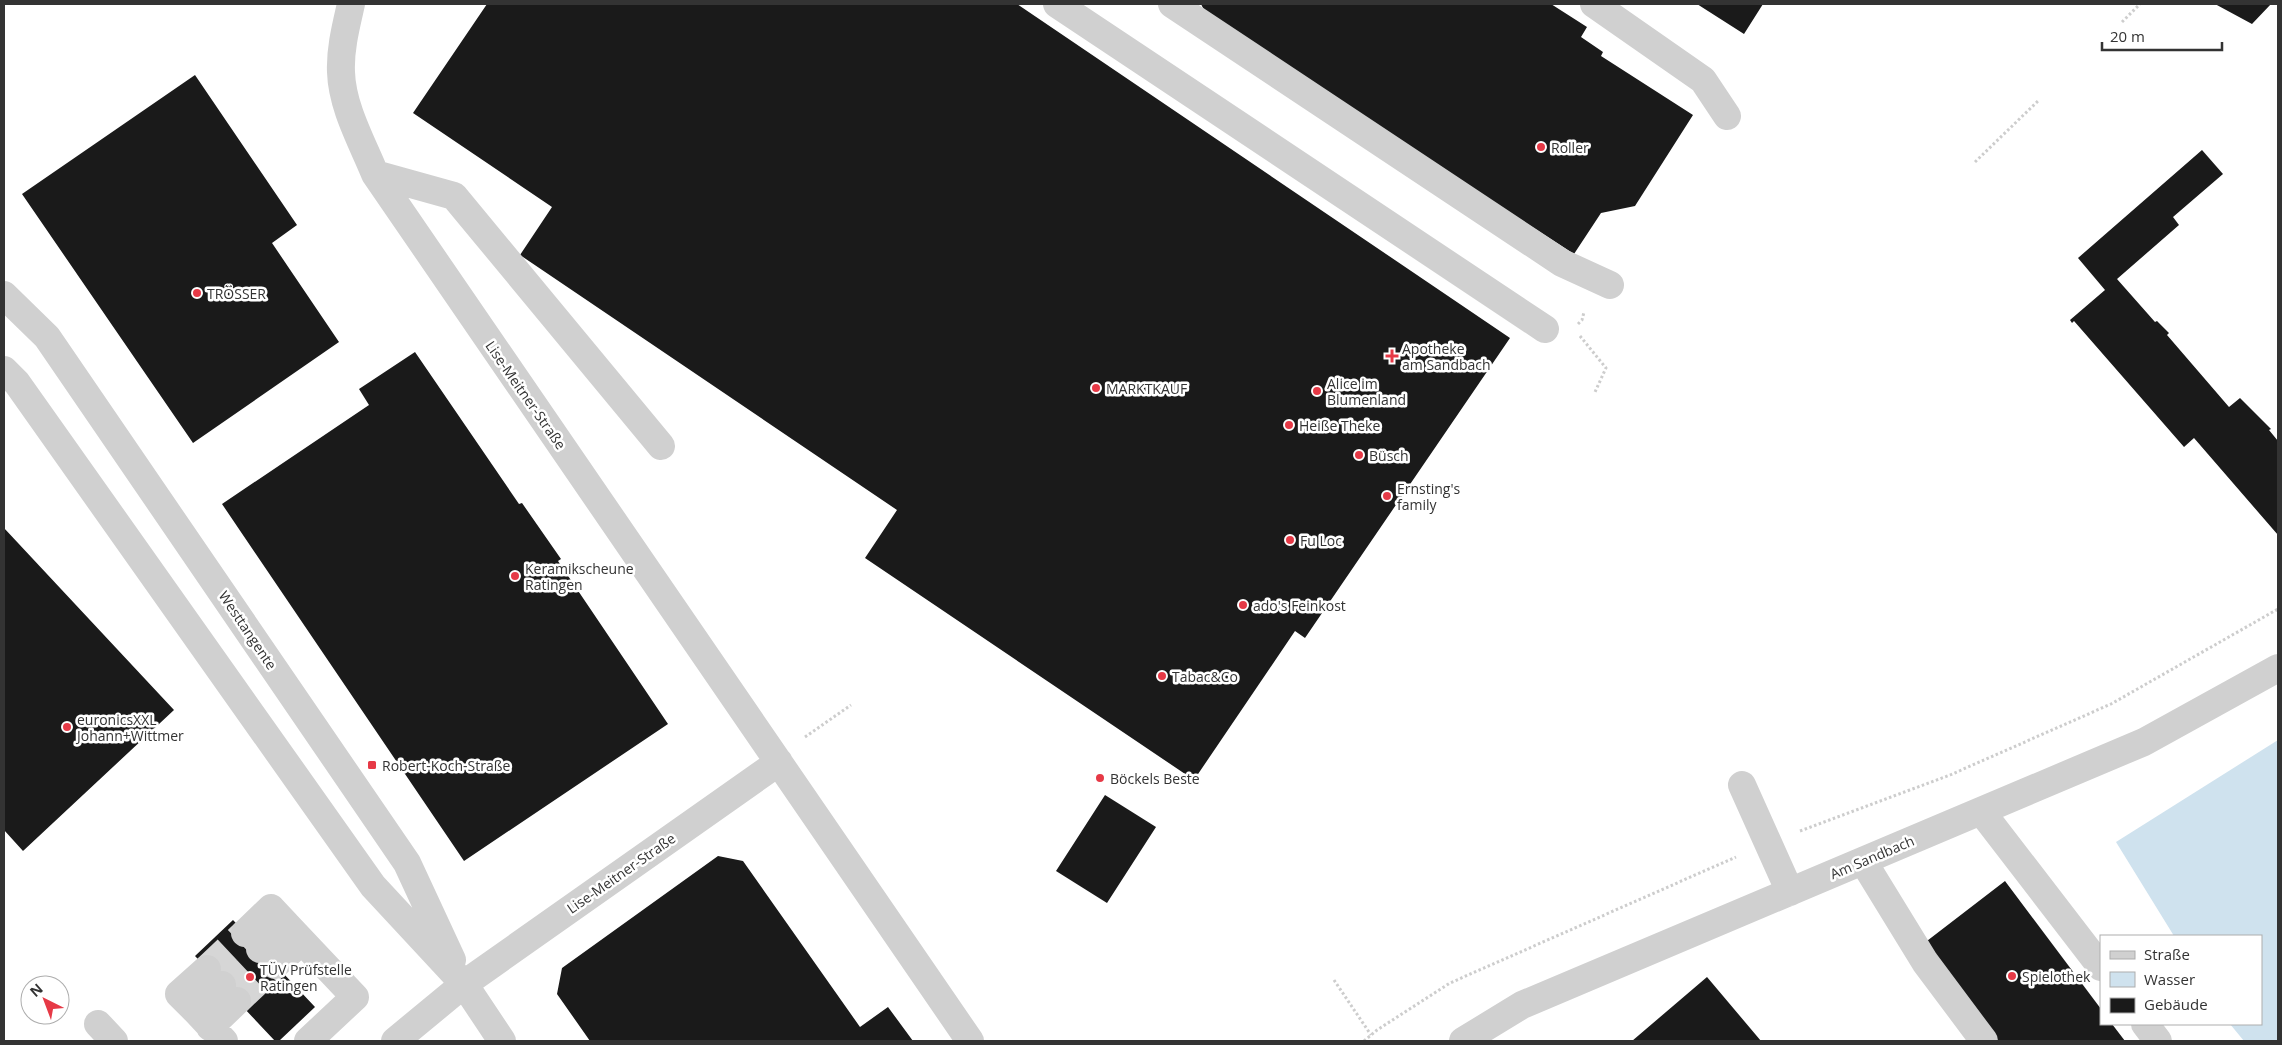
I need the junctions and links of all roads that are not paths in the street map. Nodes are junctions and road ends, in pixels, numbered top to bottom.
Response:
1 (351, 4) edge
2 (1057, 4) edge
3 (1172, 4) edge
4 (1594, 4) edge
5 (1727, 116) dead end
6 (375, 174) junction
7 (1610, 284) dead end
8 (4, 295) edge
9 (1545, 329) dead end
10 (4, 370) edge
11 (661, 446) dead end
12 (2278, 668) edge
13 (777, 760) junction
14 (1742, 785) dead end
15 (1981, 811) junction
16 (1863, 861) junction
17 (1790, 892) junction
18 (260, 949) tunnel mouth
19 (2100, 966) edge
20 (464, 984) junction
21 (2145, 1025) edge
22 (210, 1026) edge
23 (308, 1041) edge
24 (395, 1041) edge
25 (502, 1041) edge
26 (970, 1041) edge
27 (1462, 1041) edge
28 (1984, 1041) edge
29 (2158, 1041) edge

1 - 6 street, Lise-Meitner-Straße
2 - 9 street
3 - 7 street
4 - 5 street
6 - 11 street
6 - 13 street, Lise-Meitner-Straße
8 - 20 street, Westtangente
10 - 20 street, Westtangente
12 - 15 street, Am Sandbach
13 - 20 street, Lise-Meitner-Straße
13 - 26 street, Lise-Meitner-Straße
14 - 17 street
15 - 16 street, Am Sandbach
15 - 19 street
16 - 17 street, Am Sandbach
16 - 28 street
17 - 27 street, Am Sandbach
18 - 23 street
20 - 24 street
20 - 25 street, Westtangente
21 - 29 street
22 - 22 street

